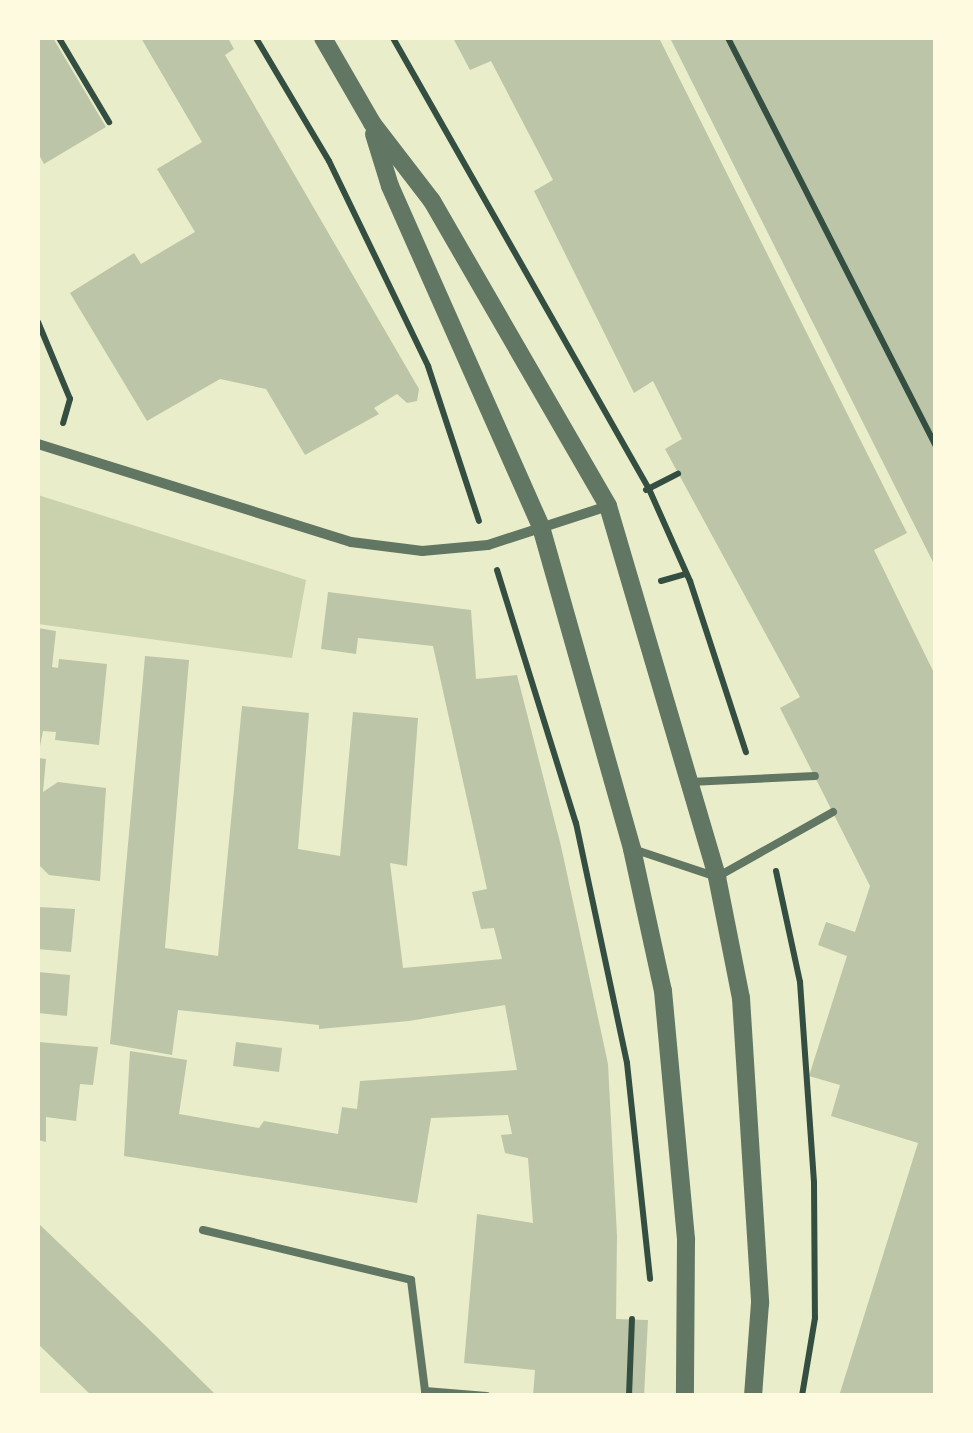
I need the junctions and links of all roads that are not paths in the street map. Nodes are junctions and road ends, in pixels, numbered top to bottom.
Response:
1 (323, 38) edge
2 (372, 124) junction
3 (38, 444) edge
4 (608, 506) junction
5 (541, 527) junction
6 (815, 776) dead end
7 (690, 782) junction
8 (833, 812) dead end
9 (632, 849) junction
10 (717, 878) junction
11 (203, 1230) dead end
12 (487, 1396) edge
13 (685, 1396) edge
14 (753, 1396) edge

1 - 2 street
2 - 4 street
2 - 5 street
3 - 5 street
4 - 5 street
4 - 7 street
5 - 9 street
6 - 7 lane
7 - 10 street
8 - 10 lane
9 - 10 lane
9 - 13 street
10 - 14 street
11 - 12 lane

